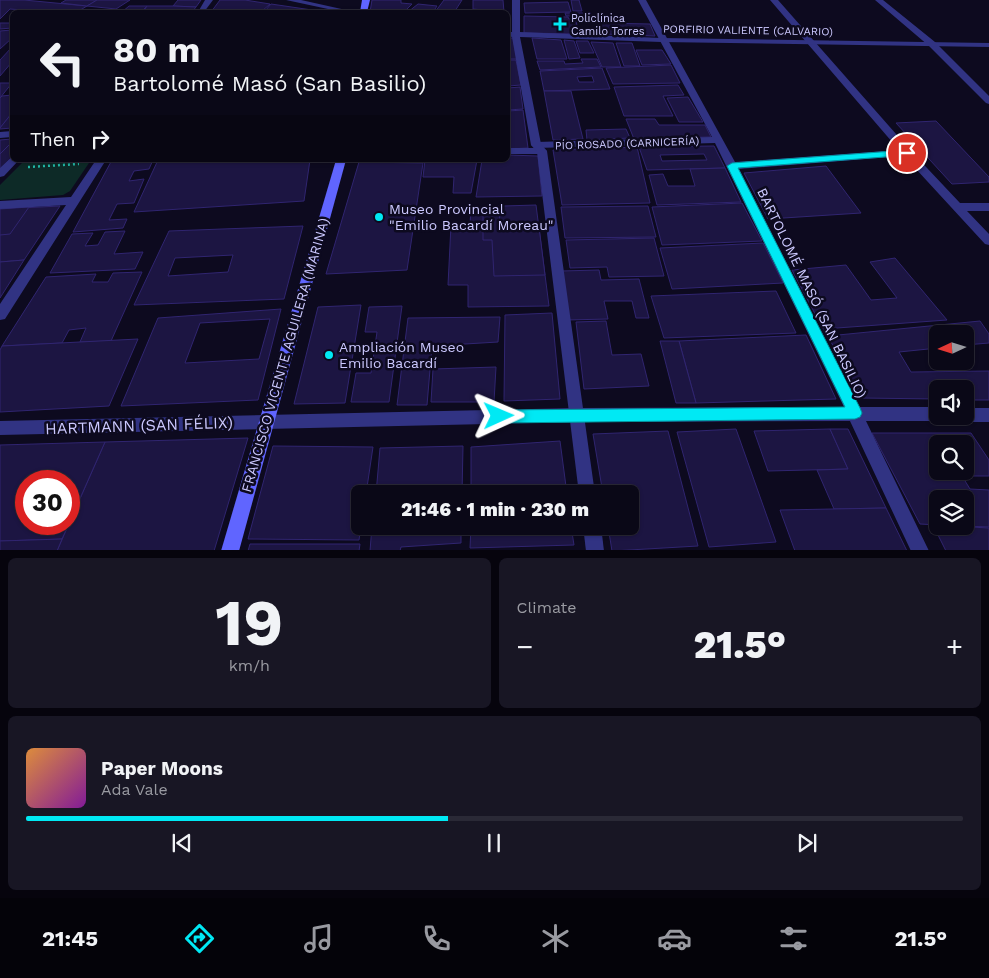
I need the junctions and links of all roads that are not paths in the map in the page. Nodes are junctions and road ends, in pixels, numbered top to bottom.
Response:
1 (294, 0) edge
2 (516, 0) edge
3 (642, 0) edge
4 (774, 0) edge
5 (880, 0) edge
6 (342, 10) edge
7 (512, 35) edge
8 (661, 40) junction
9 (812, 42) junction
10 (932, 44) junction
11 (989, 45) edge
12 (989, 101) edge
13 (718, 140) junction
14 (539, 148) junction
15 (510, 151) edge
16 (907, 153) junction
17 (12, 162) edge
18 (99, 162) edge
19 (340, 162) edge
20 (732, 166) junction
21 (0, 174) edge
22 (75, 201) junction
23 (0, 205) edge
24 (958, 207) junction
25 (989, 207) edge
26 (989, 241) edge
27 (0, 314) edge
28 (855, 413) junction
29 (929, 414) edge
30 (577, 415) junction
31 (974, 415) edge
32 (989, 415) edge
33 (266, 421) junction
34 (0, 428) edge
35 (586, 485) edge
36 (593, 535) edge
37 (230, 550) edge
38 (595, 550) edge
39 (920, 550) edge

1 - 6 street
2 - 7 street
3 - 8 street, BARTOLOMÉ MASÓ (SAN BASILIO)
4 - 9 street
5 - 10 street
7 - 8 street, PORFIRIO VALIENTE (CALVARIO)
7 - 14 street
8 - 9 street, PORFIRIO VALIENTE (CALVARIO)
8 - 13 street, BARTOLOMÉ MASÓ (SAN BASILIO)
9 - 10 street, PORFIRIO VALIENTE (CALVARIO)
9 - 16 street
10 - 11 street, PORFIRIO VALIENTE (CALVARIO)
10 - 12 street
13 - 14 street, PÍO ROSADO (CARNICERÍA)
13 - 20 street, BARTOLOMÉ MASÓ (SAN BASILIO)
14 - 15 street, PÍO ROSADO (CARNICERÍA)
14 - 30 street
16 - 20 street
16 - 24 street
17 - 21 street
18 - 22 street
19 - 33 main road, FRANCISCO VICENTE AGUILERA (MARINA)
20 - 28 street, BARTOLOMÉ MASÓ (SAN BASILIO)
22 - 23 street
22 - 27 street
24 - 25 street
24 - 26 street
28 - 29 street, HARTMANN (SAN FÉLIX)
28 - 30 street, HARTMANN (SAN FÉLIX)
28 - 39 street, BARTOLOMÉ MASÓ (SAN BASILIO)
30 - 33 street, HARTMANN (SAN FÉLIX)
30 - 35 street
31 - 32 street
33 - 34 street, HARTMANN (SAN FÉLIX)
33 - 37 main road, FRANCISCO VICENTE AGUILERA (MARINA)
36 - 38 street

